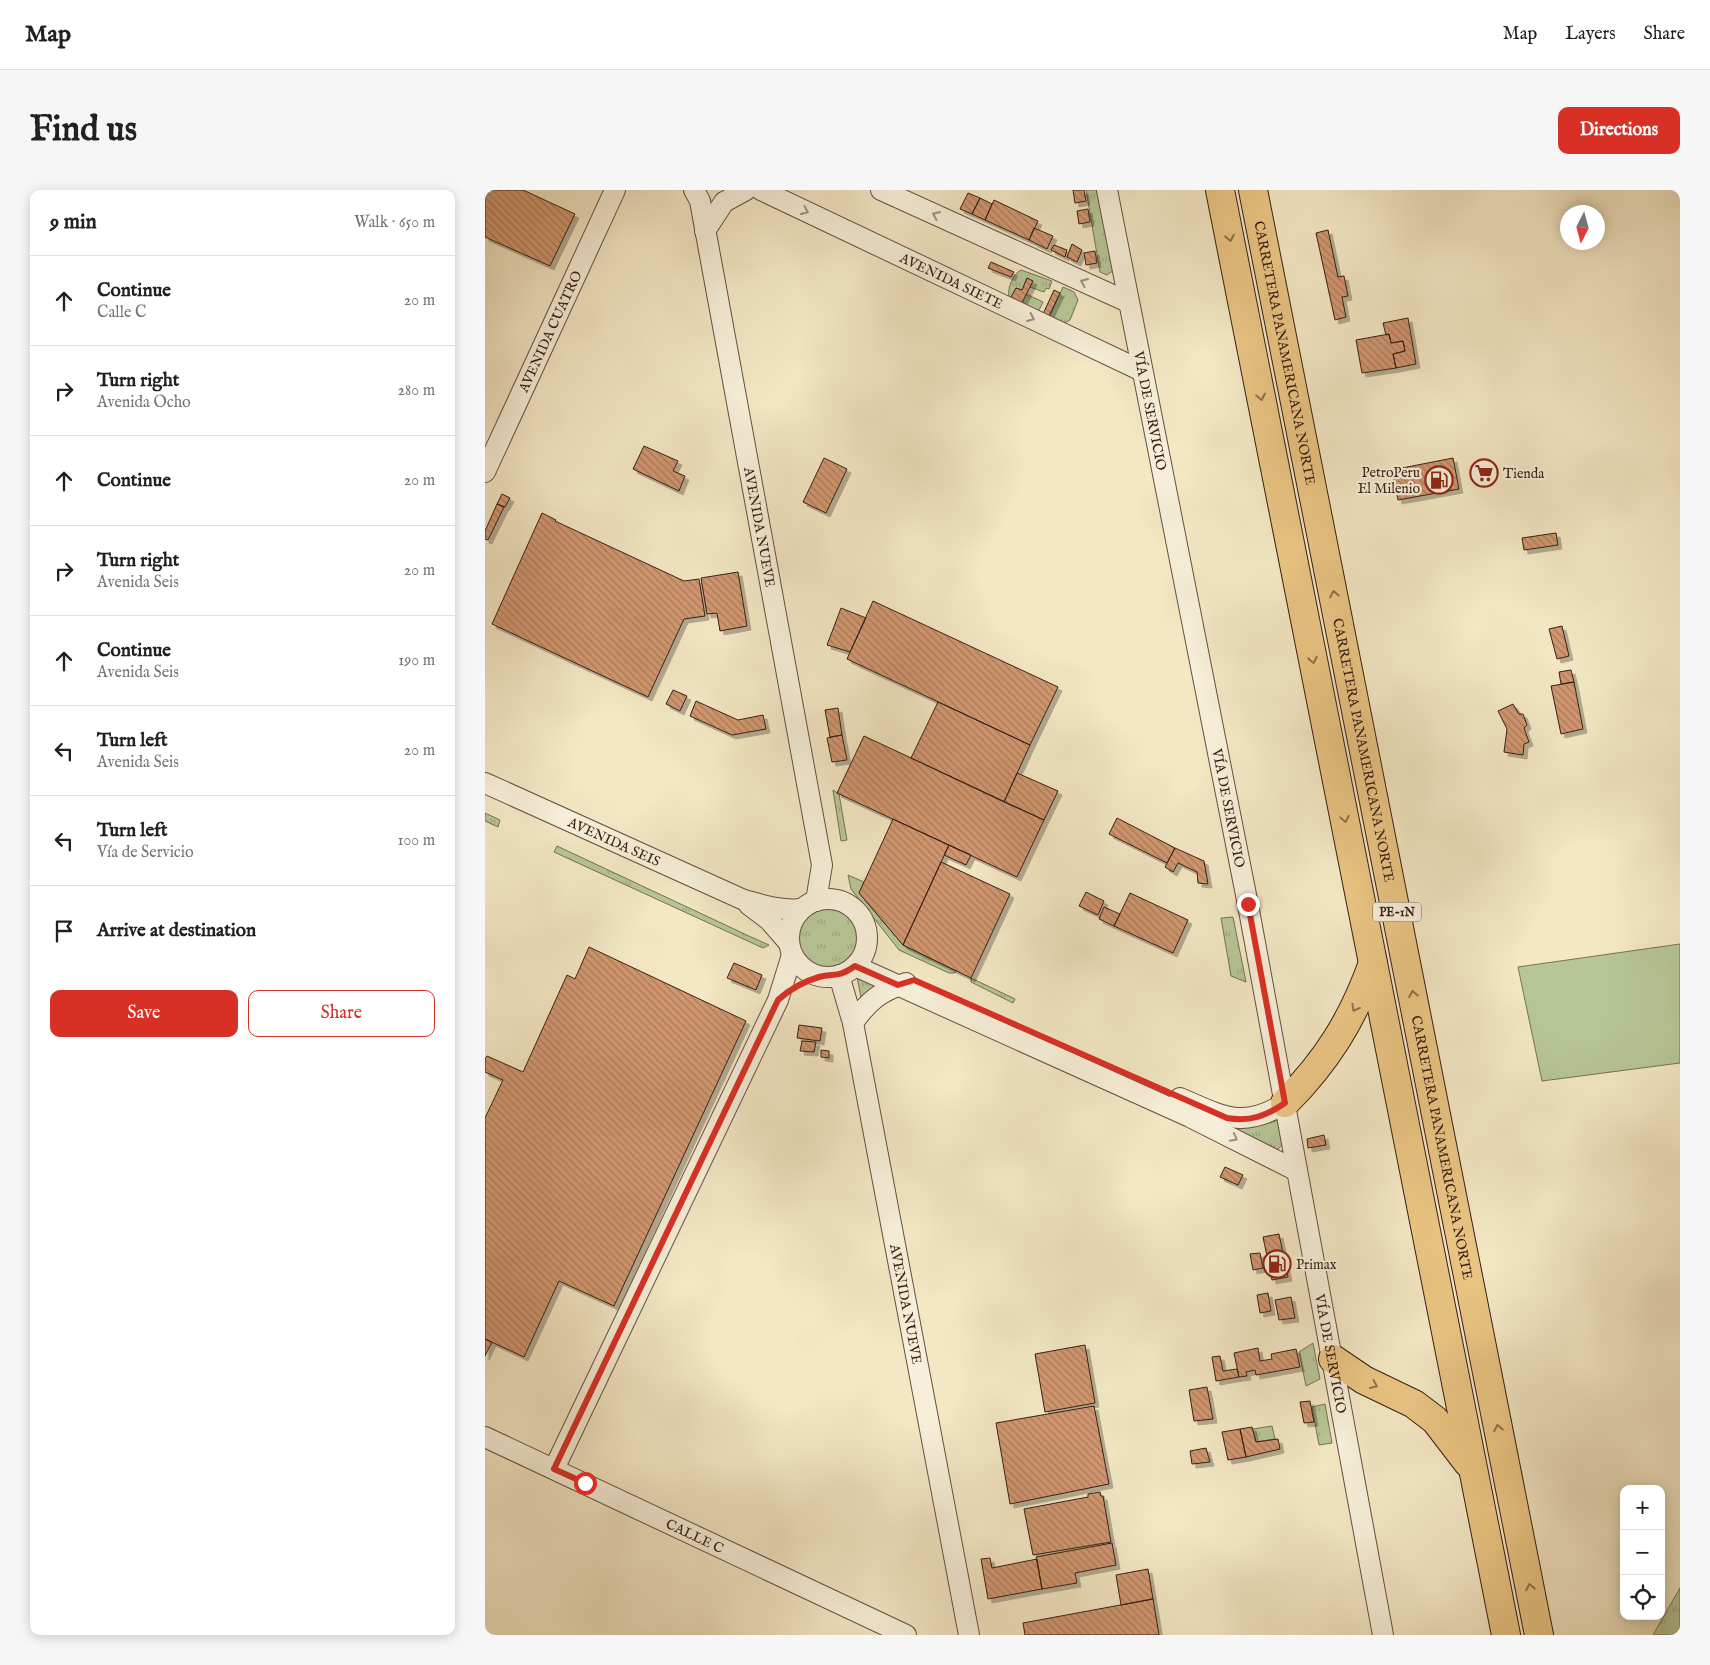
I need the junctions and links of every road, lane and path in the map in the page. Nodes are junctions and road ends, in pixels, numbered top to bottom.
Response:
1 (615, 190) edge
2 (694, 190) edge
3 (746, 190) edge
4 (761, 190) edge
5 (881, 190) edge
6 (1107, 190) edge
7 (1220, 190) edge
8 (1253, 190) edge
9 (705, 231) junction
10 (1128, 302) junction
11 (1142, 371) junction
12 (485, 472) edge
13 (1368, 765) junction
14 (1335, 773) junction
15 (485, 783) edge
16 (822, 865) junction
17 (744, 900) junction
18 (843, 902) junction
19 (808, 905) junction
20 (790, 949) junction
21 (1373, 963) junction
22 (845, 968) junction
23 (906, 982) junction
24 (778, 1000) junction
25 (853, 1023) junction
26 (1285, 1103) junction
27 (1297, 1171) junction
28 (1333, 1359) junction
29 (485, 1437) edge
30 (554, 1469) junction
31 (1473, 1471) junction
32 (907, 1635) edge
33 (969, 1635) edge
34 (1383, 1635) edge
35 (1505, 1635) edge
36 (1539, 1635) edge

1 - 12 street, AVENIDA CUATRO
2 - 9 street, AVENIDA NUEVE
3 - 9 street
4 -> 11 street, AVENIDA SIETE
10 -> 5 street
6 - 10 street, VÍA DE SERVICIO
7 -> 14 highway, PE-1N
13 -> 8 highway, CARRETERA PANAMERICANA NORTE / PE-1N
9 - 16 street, AVENIDA NUEVE
10 - 11 street, VÍA DE SERVICIO
11 - 26 street, VÍA DE SERVICIO
13 - 14 highway
36 -> 13 highway, CARRETERA PANAMERICANA NORTE / PE-1N
14 -> 21 highway, PE-1N
15 - 17 street, AVENIDA SEIS
16 - 18 street, AVENIDA NUEVE
16 - 19 street, AVENIDA NUEVE
17 - 19 street, AVENIDA SEIS
17 - 20 street, AVENIDA SEIS
18 - 19 street
18 - 22 street
19 - 20 street
20 - 22 street
20 - 24 street
21 -> 26 highway
21 - 31 highway, PE-1N
22 - 23 street
22 - 24 street
22 - 25 street, AVENIDA NUEVE
23 - 25 street
23 - 26 street
23 -> 27 street
24 - 30 street
25 - 33 street, AVENIDA NUEVE
26 - 27 street, VÍA DE SERVICIO
27 - 28 street, VÍA DE SERVICIO
28 -> 31 highway
28 - 34 street, VÍA DE SERVICIO
29 - 30 street, CALLE C
30 - 32 street, CALLE C
31 - 35 highway, PE-1N

